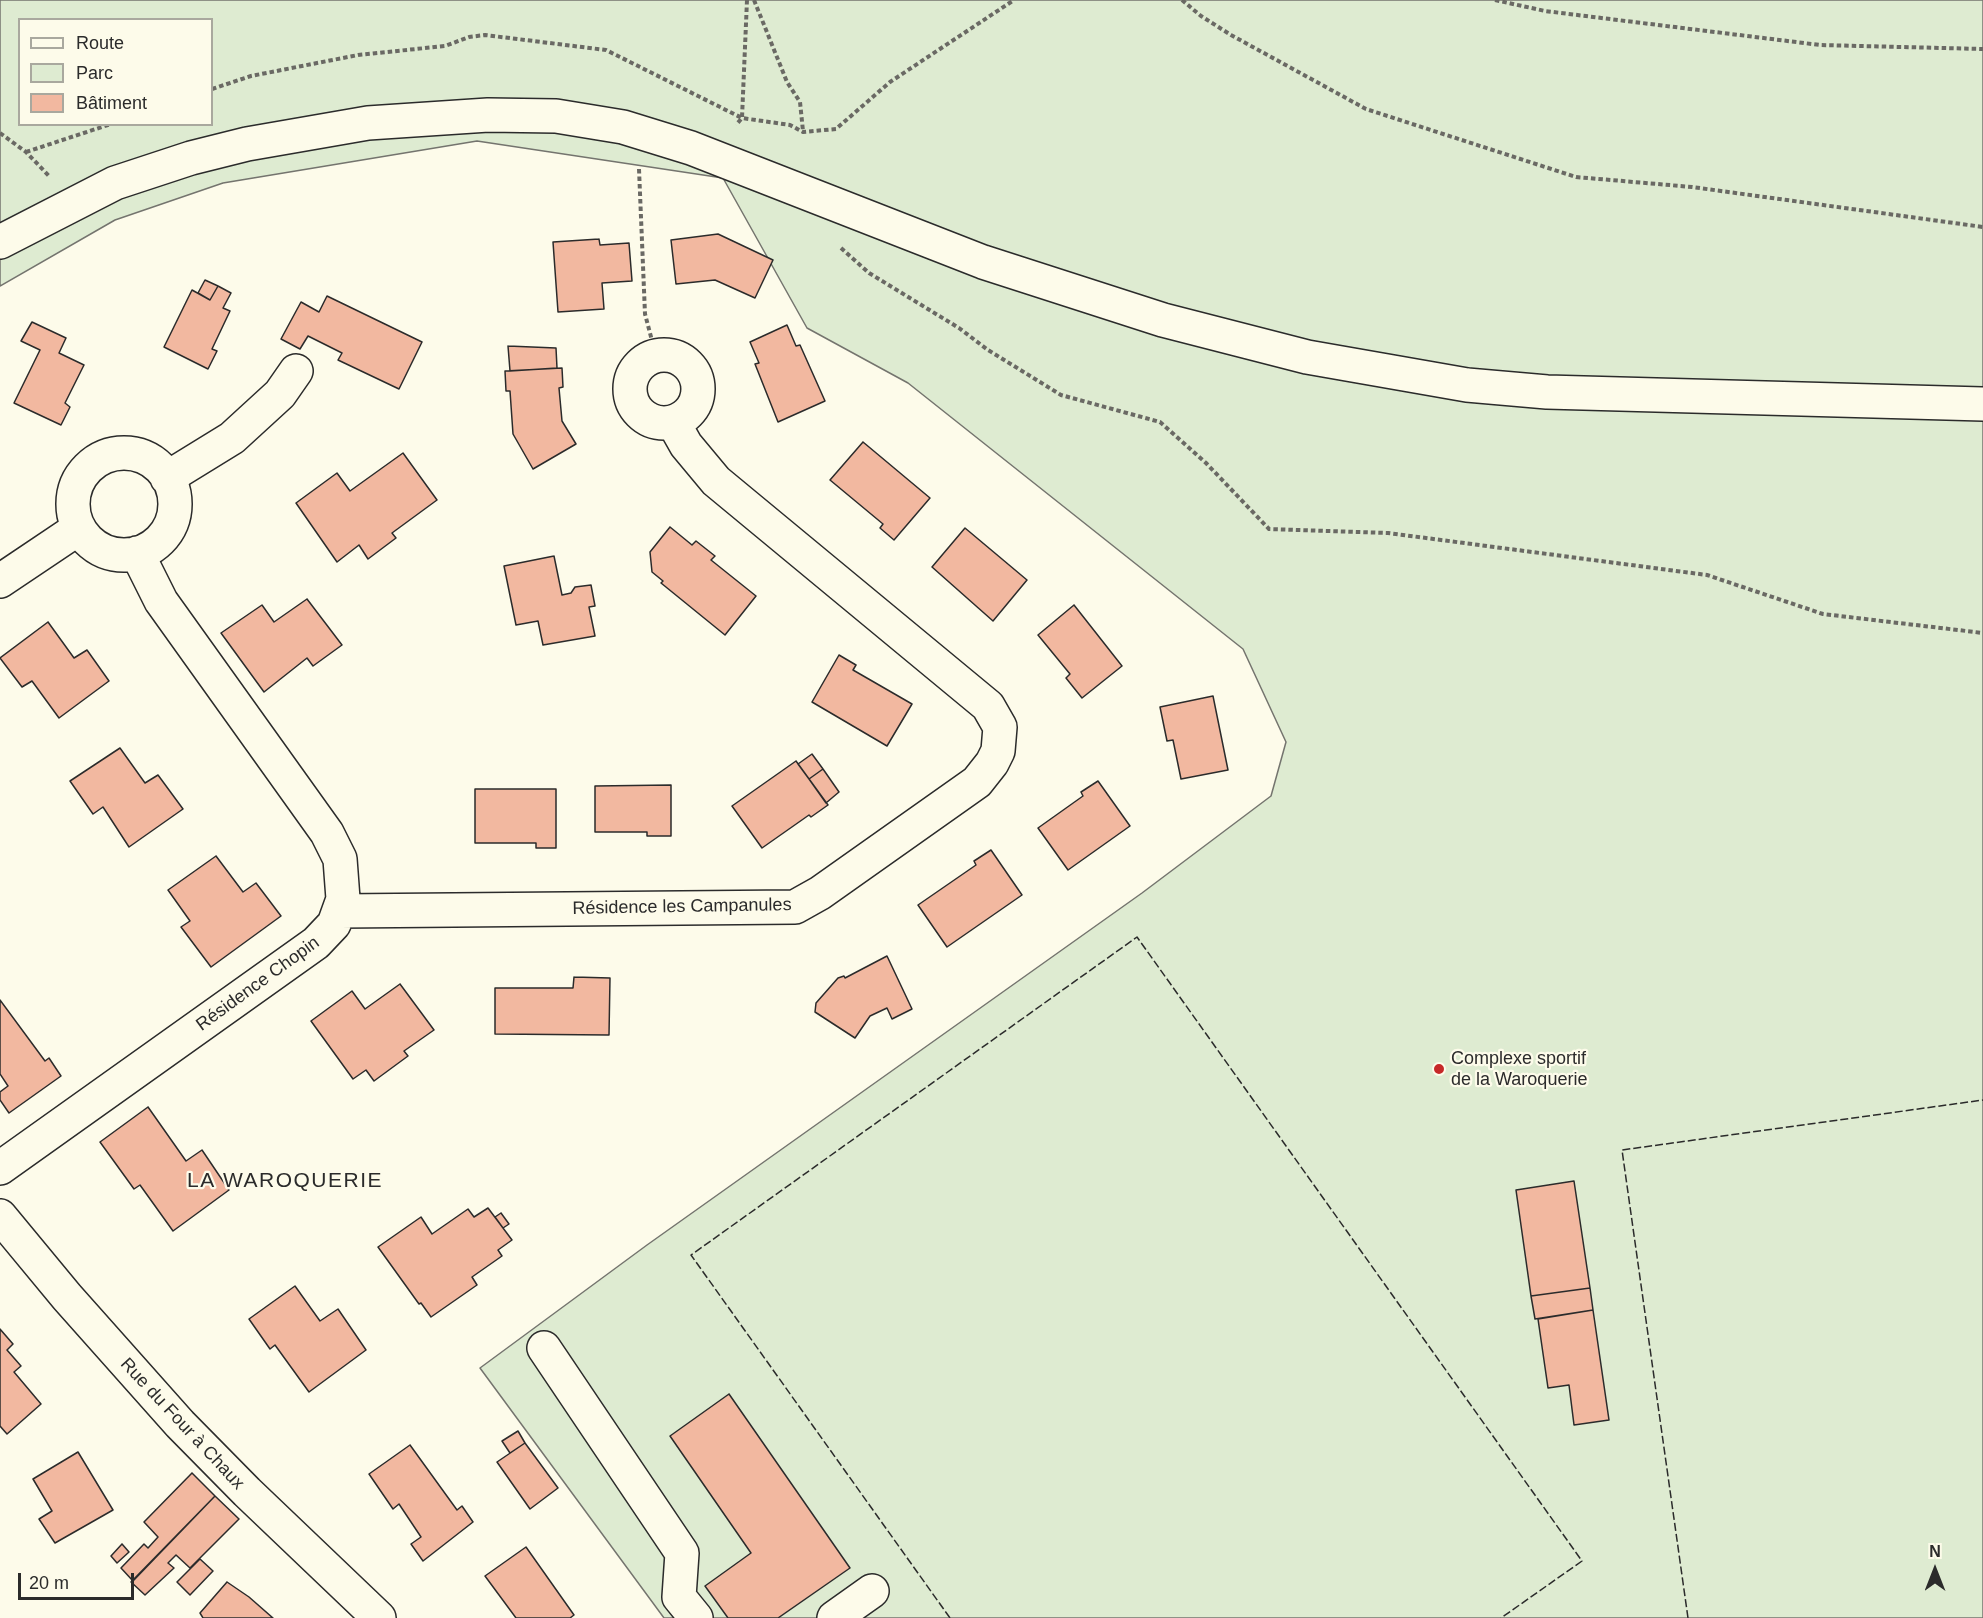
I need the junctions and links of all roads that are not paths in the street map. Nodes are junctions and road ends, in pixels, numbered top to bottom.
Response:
1 (0, 242) edge
2 (296, 370) dead end
3 (1983, 404) edge
4 (673, 422) junction
5 (167, 478) junction
6 (79, 528) junction
7 (137, 553) junction
8 (0, 581) edge
9 (340, 911) junction
10 (0, 1168) edge
11 (6, 1237) edge
12 (544, 1348) dead end
13 (872, 1592) dead end
14 (379, 1618) edge
15 (696, 1618) edge
16 (834, 1618) edge

1 - 3 street
2 - 5 street
4 - 4 street
4 - 9 street, Résidence les Campanules
5 - 6 street
5 - 7 street
6 - 7 street
6 - 8 street
7 - 9 street, Résidence Chopin
9 - 10 street, Résidence Chopin
11 - 14 street, Rue du Four à Chaux
12 - 15 street
13 - 16 street

